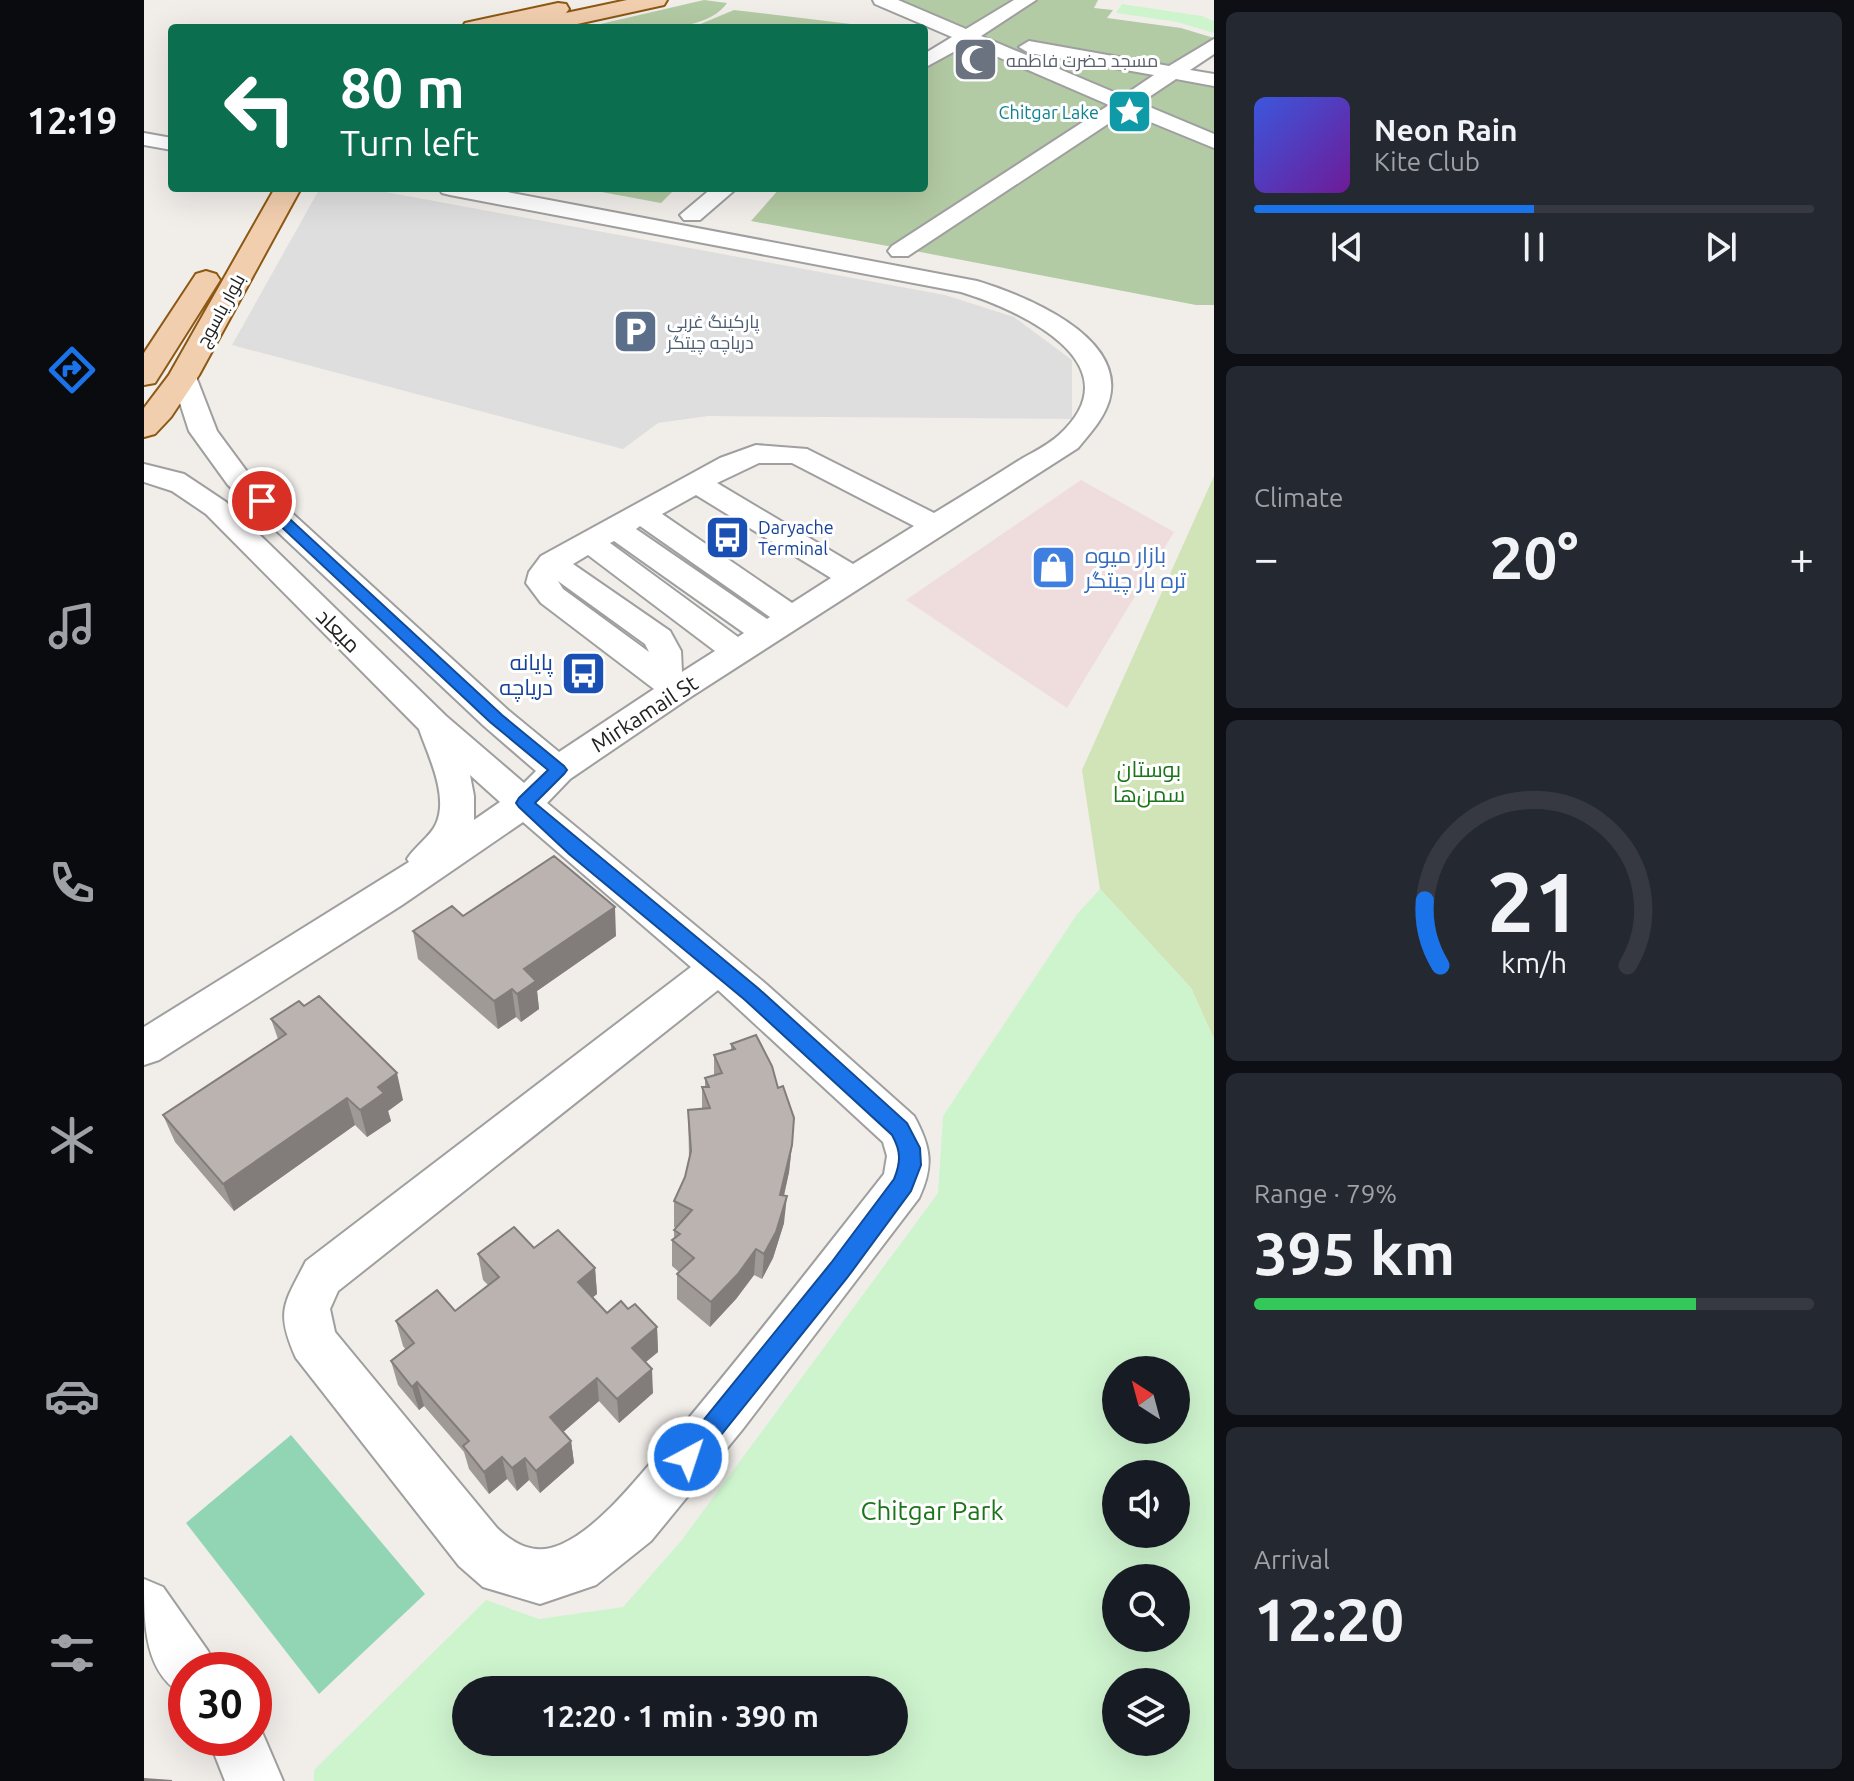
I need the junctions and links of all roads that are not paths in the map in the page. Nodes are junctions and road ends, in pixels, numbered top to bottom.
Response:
1 (600, 0) edge
2 (656, 0) edge
3 (882, 0) edge
4 (1027, 0) edge
5 (491, 24) edge
6 (547, 24) edge
7 (967, 35) junction
8 (1214, 45) edge
9 (928, 59) edge
10 (1172, 73) junction
11 (1214, 80) edge
12 (1125, 104) junction
13 (144, 121) edge
14 (168, 125) edge
15 (144, 139) edge
16 (1214, 142) edge
17 (168, 143) edge
18 (258, 192) edge
19 (286, 192) edge
20 (471, 192) edge
21 (721, 192) edge
22 (692, 215) dead end
23 (900, 251) dead end
24 (184, 375) junction
25 (144, 376) edge
26 (144, 427) edge
27 (144, 473) edge
28 (697, 483) junction
29 (614, 527) junction
30 (938, 527) junction
31 (855, 579) junction
32 (780, 626) junction
33 (737, 652) junction
34 (671, 686) junction
35 (496, 718) junction
36 (434, 724) junction
37 (558, 770) junction
38 (525, 803) junction
39 (389, 895) junction
40 (719, 967) junction
41 (144, 1048) edge
42 (144, 1606) edge
43 (176, 1652) edge
44 (244, 1756) edge
45 (254, 1781) edge

1 - 5 main road
2 - 6 main road
3 - 7 street
4 - 7 street
7 - 9 street
7 - 10 street
7 - 12 street
8 - 10 street
10 - 11 street
10 - 12 street
12 - 16 street
12 - 23 street
13 - 14 street
15 - 17 street
18 - 25 main road, بلوار یاسوج
19 - 24 main road, بلوار یاسوج
20 - 30 street, Mirkamail St
21 - 22 street
24 - 26 main road, بلوار یاسوج
24 - 35 street, میعاد
27 - 36 street, میعاد
28 - 29 street
28 - 30 street
28 - 31 street
29 - 32 street
29 - 33 street
29 - 34 street
30 - 31 street, Mirkamail St
31 - 32 street, Mirkamail St
32 - 33 street, Mirkamail St
33 - 34 street, Mirkamail St
34 - 37 street, Mirkamail St
35 - 36 street
35 - 37 street, میعاد
36 - 38 street, میعاد
36 - 39 street
37 - 38 street, Mirkamail St
38 - 39 street, Mirkamail St
38 - 40 street, میعاد
39 - 41 street, Mirkamail St
40 - 40 street, میعاد
42 - 43 street
44 - 45 street

